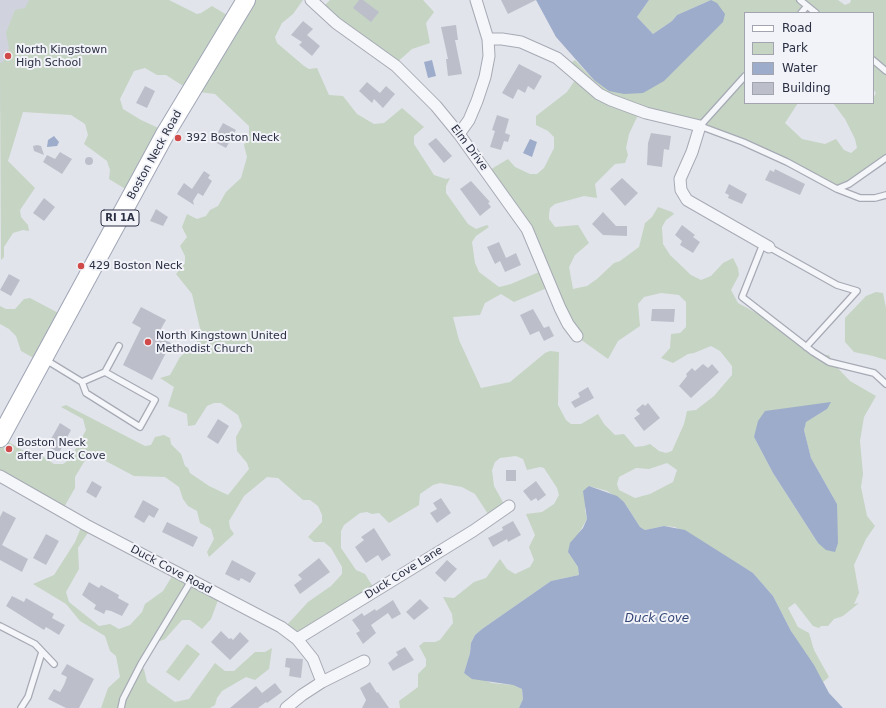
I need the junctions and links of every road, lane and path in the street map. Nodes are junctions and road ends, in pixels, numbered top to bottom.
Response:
1 (246, 0) edge
2 (310, 0) edge
3 (476, 0) edge
4 (800, 0) edge
5 (807, 6) junction
6 (802, 12) edge
7 (815, 12) edge
8 (488, 39) junction
9 (874, 61) edge
10 (886, 70) edge
11 (744, 77) edge
12 (700, 126) junction
13 (459, 134) junction
14 (886, 158) edge
15 (838, 189) junction
16 (886, 195) edge
17 (766, 246) junction
18 (577, 336) dead end
19 (119, 346) dead end
20 (806, 347) junction
21 (44, 359) junction
22 (105, 372) junction
23 (82, 382) junction
24 (886, 384) edge
25 (0, 438) edge
26 (0, 476) edge
27 (509, 506) dead end
28 (191, 581) junction
29 (0, 626) edge
30 (297, 639) junction
31 (42, 652) junction
32 (364, 661) dead end
33 (54, 664) dead end
34 (322, 682) junction
35 (21, 708) edge
36 (121, 708) edge
37 (286, 708) edge

1 - 21 main road, Boston Neck Road / RI 1A
2 - 13 street, Elm Drive
3 - 8 street
4 - 5 lane
5 - 6 lane
5 - 7 lane
8 - 12 street
8 - 13 street
9 - 10 lane
11 - 12 lane
12 - 15 lane
12 - 17 street
13 - 18 street, Elm Drive
14 - 15 lane
15 - 16 lane
17 - 20 lane
17 - 20 lane
19 - 22 lane
20 - 24 lane
21 - 23 lane
21 - 25 main road, Boston Neck Road / RI 1A
22 - 23 lane
22 - 23 lane
26 - 28 street, Duck Cove Road
27 - 30 street, Duck Cove Lane
28 - 30 street, Duck Cove Road
28 - 36 lane
29 - 31 lane
30 - 34 street, Duck Cove Road
31 - 33 lane
31 - 35 lane
32 - 34 street
34 - 37 street

